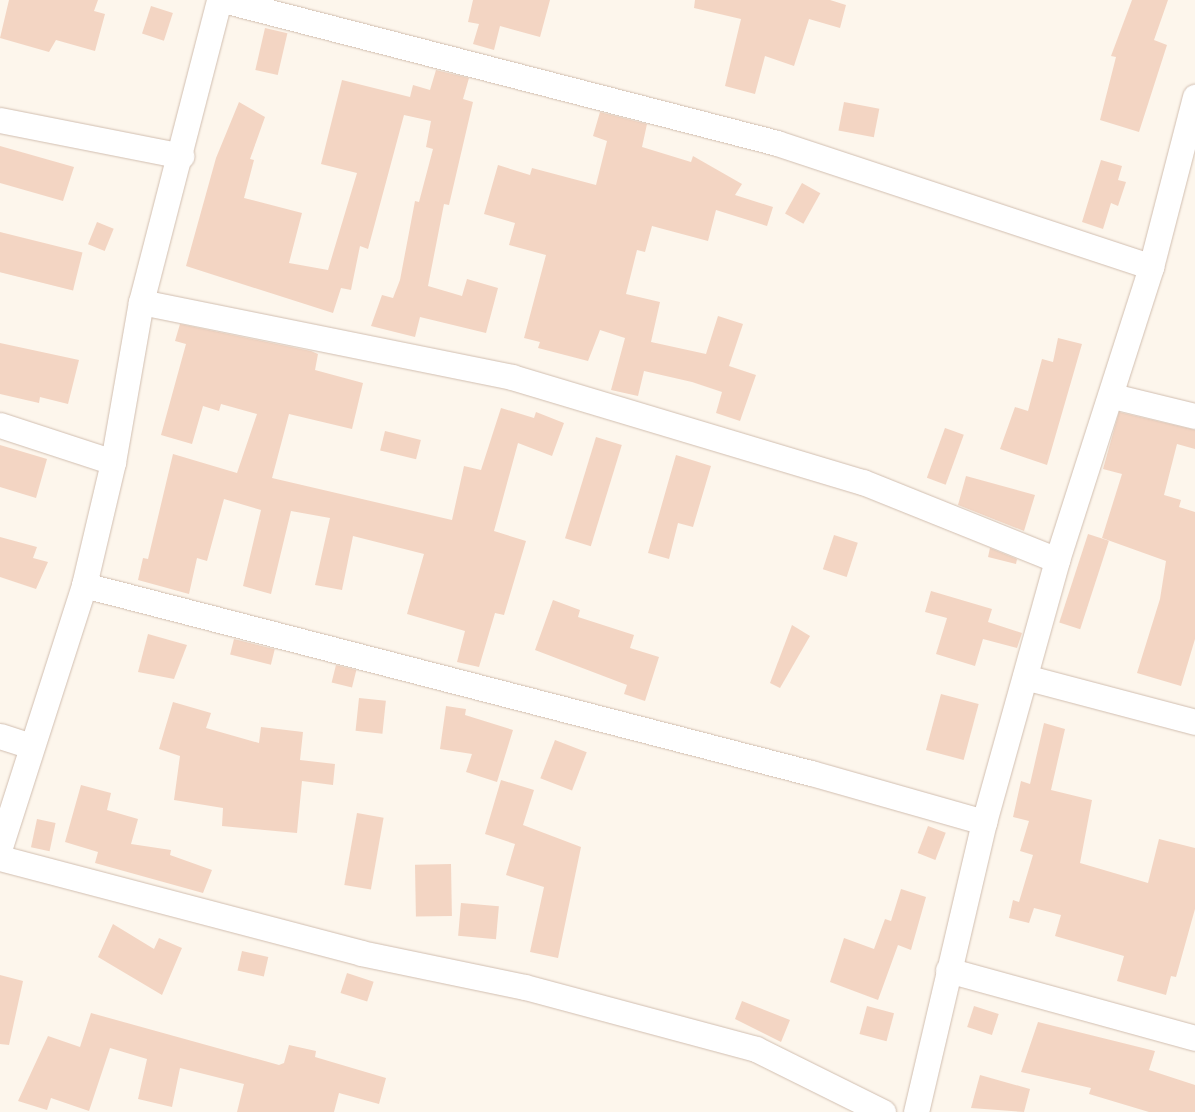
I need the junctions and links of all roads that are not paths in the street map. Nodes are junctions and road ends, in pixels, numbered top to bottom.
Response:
1 (219, 0) edge
2 (223, 0) edge
3 (1195, 97) edge
4 (0, 120) edge
5 (181, 156) junction
6 (1151, 268) junction
7 (141, 302) junction
8 (1113, 396) junction
9 (1195, 416) edge
10 (0, 425) edge
11 (112, 462) junction
12 (1057, 560) junction
13 (84, 585) junction
14 (1025, 677) junction
15 (1195, 722) edge
16 (0, 736) edge
17 (31, 746) junction
18 (984, 822) junction
19 (0, 846) edge
20 (0, 858) edge
21 (948, 970) junction
22 (1195, 1038) edge
23 (883, 1112) edge
24 (916, 1112) edge

1 - 5 street
2 - 6 street
3 - 6 street
4 - 5 street
5 - 7 street
6 - 8 street
7 - 11 street
7 - 12 street
8 - 9 street
8 - 12 street
10 - 11 street
11 - 13 street
12 - 14 street
13 - 17 street
13 - 18 street
14 - 15 street
14 - 18 street
16 - 17 street
17 - 19 street
18 - 21 street
20 - 23 street
21 - 22 street
21 - 24 street

